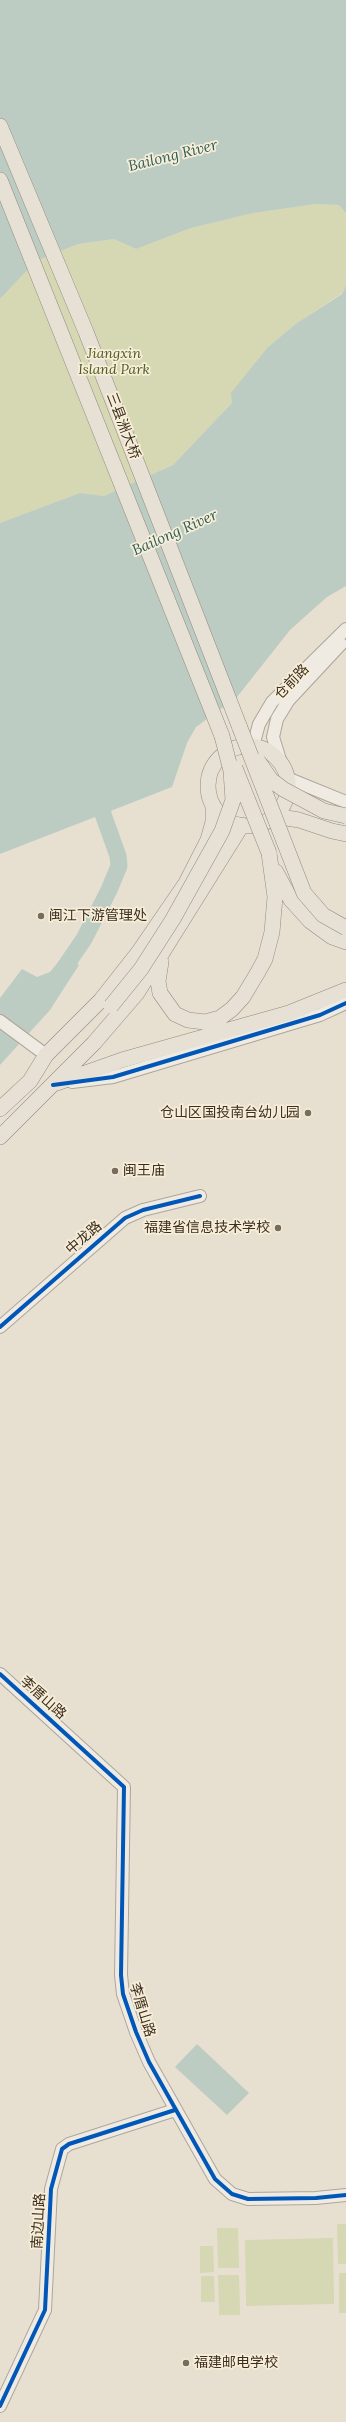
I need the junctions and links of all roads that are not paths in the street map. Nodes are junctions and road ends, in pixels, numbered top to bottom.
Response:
1 (0, 126) edge
2 (0, 180) edge
3 (346, 629) edge
4 (346, 639) edge
5 (240, 728) junction
6 (222, 736) junction
7 (252, 746) junction
8 (281, 763) junction
9 (287, 778) junction
10 (346, 802) edge
11 (213, 805) junction
12 (279, 811) junction
13 (346, 816) edge
14 (242, 825) junction
15 (346, 828) edge
16 (346, 834) edge
17 (269, 853) junction
18 (346, 928) edge
19 (346, 942) edge
20 (162, 956) junction
21 (346, 990) edge
22 (346, 1003) edge
23 (0, 1021) edge
24 (41, 1052) junction
25 (30, 1081) junction
26 (53, 1085) junction
27 (0, 1109) edge
28 (0, 1137) edge
29 (200, 1196) dead end
30 (0, 1327) edge
31 (0, 1674) edge
32 (175, 2110) junction
33 (346, 2195) edge
34 (0, 2406) edge

1 - 5 main road, 三县洲大桥
2 - 6 main road, 三县洲大桥
3 - 7 street, 仓前路
4 - 8 street, 仓前路
5 - 13 main road, bridge
5 - 18 main road, bridge
6 - 17 main road, bridge
6 - 25 main road, bridge
7 - 8 main road
7 - 11 main road
8 - 9 main road
9 - 10 street
9 - 12 main road
11 - 14 main road
11 - 24 main road
12 - 14 main road
12 - 15 main road
12 - 16 main road
14 - 20 main road
17 - 19 main road
17 - 20 main road
20 - 26 main road
21 - 26 main road
22 - 26 street
23 - 24 street
24 - 25 main road
25 - 27 main road
26 - 28 main road
29 - 30 street, 中龙路
31 - 32 street, 李厝山路
32 - 33 street, 李厝山路
32 - 34 street, 南边山路

